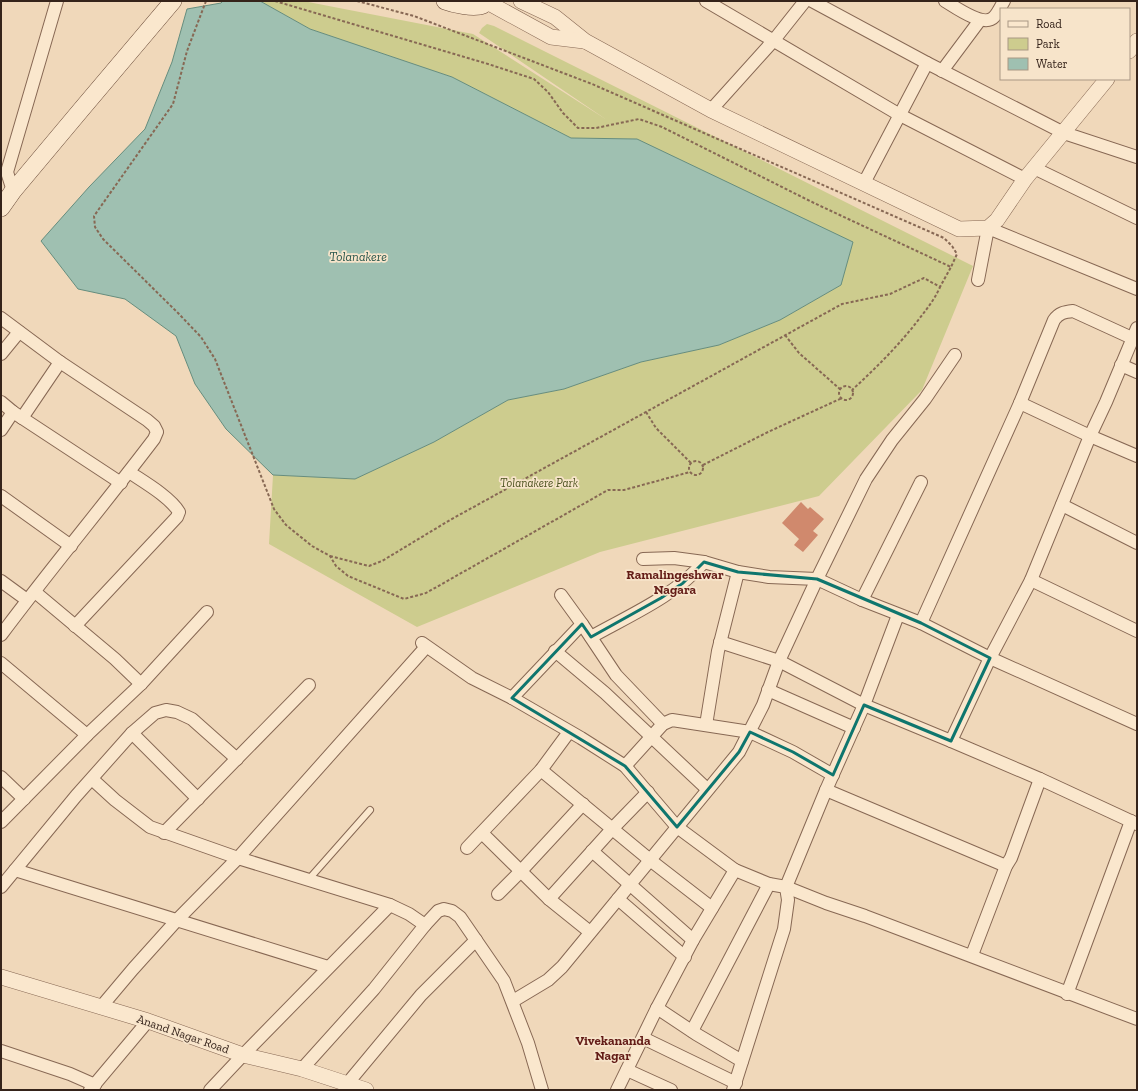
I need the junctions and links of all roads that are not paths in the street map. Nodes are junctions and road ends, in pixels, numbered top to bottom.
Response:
1 (57, 1) edge
2 (173, 1) edge
3 (444, 1) edge
4 (520, 1) edge
5 (805, 1) edge
6 (812, 1) edge
7 (945, 1) edge
8 (487, 2) edge
9 (708, 2) edge
10 (999, 14) edge
11 (980, 20) junction
12 (774, 40) junction
13 (585, 41) junction
14 (1137, 41) edge
15 (1130, 50) edge
16 (927, 63) junction
17 (942, 71) junction
18 (1106, 80) edge
19 (711, 110) junction
20 (900, 115) junction
21 (1064, 133) junction
22 (1135, 154) edge
23 (4, 171) edge
24 (1030, 173) junction
25 (864, 183) junction
26 (13, 191) junction
27 (1, 208) edge
28 (1137, 218) edge
29 (988, 228) junction
30 (978, 280) dead end
31 (1137, 289) edge
32 (1, 318) edge
33 (19, 332) junction
34 (1134, 333) edge
35 (1, 354) edge
36 (955, 355) dead end
37 (60, 362) junction
38 (1121, 365) junction
39 (1137, 372) edge
40 (1, 402) edge
41 (1020, 403) junction
42 (17, 415) junction
43 (1, 430) edge
44 (1090, 436) junction
45 (1137, 456) edge
46 (129, 472) junction
47 (920, 482) dead end
48 (121, 483) junction
49 (1, 496) edge
50 (1062, 506) junction
51 (1137, 542) edge
52 (71, 546) junction
53 (643, 559) dead end
54 (704, 562) junction
55 (738, 572) junction
56 (817, 579) junction
57 (1031, 580) junction
58 (1, 581) edge
59 (561, 595) dead end
60 (31, 596) junction
61 (862, 600) junction
62 (208, 612) dead end
63 (898, 615) junction
64 (921, 623) junction
65 (582, 624) junction
66 (75, 626) junction
67 (1137, 631) edge
68 (1, 635) edge
69 (591, 637) junction
70 (720, 642) junction
71 (555, 651) junction
72 (990, 658) junction
73 (779, 661) junction
74 (1, 663) edge
75 (142, 684) junction
76 (309, 685) dead end
77 (768, 690) junction
78 (512, 698) junction
79 (864, 705) junction
80 (663, 724) junction
81 (1137, 724) edge
82 (706, 725) junction
83 (854, 728) junction
84 (569, 732) junction
85 (750, 732) junction
86 (132, 734) junction
87 (87, 735) junction
88 (652, 736) junction
89 (951, 741) junction
90 (237, 759) junction
91 (625, 766) junction
92 (541, 770) junction
93 (833, 775) junction
94 (1, 777) edge
95 (92, 779) junction
96 (1040, 779) junction
97 (707, 789) junction
98 (826, 790) junction
99 (648, 792) junction
100 (24, 799) junction
101 (198, 799) junction
102 (583, 804) junction
103 (370, 810) dead end
104 (1, 822) edge
105 (1134, 822) edge
106 (677, 827) junction
107 (612, 828) junction
108 (164, 833) junction
109 (482, 833) junction
110 (467, 848) dead end
111 (592, 851) junction
112 (238, 858) junction
113 (650, 860) junction
114 (1006, 866) junction
115 (15, 870) junction
116 (735, 870) junction
117 (521, 871) junction
118 (309, 879) junction
119 (630, 884) junction
120 (769, 884) junction
121 (1, 887) edge
122 (786, 887) junction
123 (498, 894) dead end
124 (549, 899) junction
125 (618, 899) junction
126 (390, 905) junction
127 (712, 908) junction
128 (177, 920) junction
129 (425, 925) junction
130 (590, 932) junction
131 (476, 940) junction
132 (693, 940) junction
133 (972, 955) junction
134 (684, 957) junction
135 (328, 967) junction
136 (1, 977) edge
137 (1067, 994) junction
138 (513, 1001) junction
139 (101, 1007) junction
140 (657, 1008) junction
141 (1137, 1020) edge
142 (148, 1021) junction
143 (692, 1031) junction
144 (643, 1038) junction
145 (1, 1051) edge
146 (243, 1054) junction
147 (742, 1061) junction
148 (302, 1069) junction
149 (627, 1070) junction
150 (347, 1084) junction
151 (734, 1086) edge
152 (93, 1088) edge
153 (210, 1090) edge
154 (366, 1090) edge
155 (542, 1090) edge
156 (617, 1090) edge
157 (671, 1090) edge

1 - 23 street
2 - 26 main road
3 - 8 main road
4 - 13 street
5 - 12 street
6 - 16 street
7 - 11 street
8 - 13 street
9 - 12 street
10 - 11 street
11 - 17 street
12 - 19 street
12 - 20 street
13 - 19 street
14 - 15 street
16 - 17 street
16 - 20 street
17 - 21 street
18 - 21 street
19 - 25 street
20 - 24 street
20 - 25 street
21 - 22 street
21 - 24 street
23 - 26 street
24 - 28 street
24 - 29 street
25 - 29 street
26 - 27 main road
29 - 30 street
29 - 31 street
32 - 33 street
33 - 35 street
33 - 37 street
34 - 38 street
34 - 41 street
36 - 56 street
37 - 42 street
37 - 46 street
38 - 39 street
38 - 44 street
40 - 42 street
41 - 44 street
41 - 64 street
42 - 43 street
42 - 48 street
44 - 45 street
44 - 50 street
46 - 48 street
46 - 66 street
47 - 61 street
48 - 52 street
49 - 52 street
50 - 51 street
50 - 57 street
52 - 60 street
53 - 54 street
54 - 55 street
54 - 69 street
55 - 56 street
55 - 70 street
56 - 61 street
56 - 73 street
57 - 67 street
57 - 72 street
58 - 60 street
59 - 65 street
60 - 66 street
60 - 68 street
61 - 63 street
62 - 75 street
63 - 64 street
63 - 79 street
64 - 72 street
65 - 69 street
65 - 71 street
66 - 75 street
69 - 80 street
70 - 73 street
70 - 82 street
71 - 78 street
71 - 88 street
72 - 81 street
72 - 89 street
73 - 77 street
73 - 79 street
74 - 87 street
75 - 87 street
76 - 90 street
77 - 83 street
77 - 85 street
78 - 84 street
78 - 112 street
79 - 83 street
79 - 89 street
80 - 82 street
80 - 88 street
82 - 85 street
83 - 93 street
84 - 91 street
84 - 92 street
85 - 93 street
85 - 97 street
86 - 90 street
86 - 95 street
86 - 101 street
87 - 100 street
88 - 91 street
88 - 97 street
89 - 96 street
90 - 101 street
91 - 99 street
92 - 102 street
92 - 109 street
93 - 98 street
94 - 100 street
95 - 108 street
95 - 115 street
96 - 105 street
96 - 114 street
97 - 106 street
98 - 114 street
98 - 122 street
99 - 106 street
99 - 107 street
100 - 104 street
101 - 108 street
102 - 107 street
102 - 117 street
103 - 118 lane
105 - 137 street
106 - 113 street
106 - 116 street
107 - 111 street
107 - 113 street
108 - 112 street
109 - 110 street
109 - 117 street
111 - 119 street
111 - 124 street
112 - 118 street
112 - 128 street
113 - 119 street
113 - 127 street
114 - 133 street
115 - 121 street
115 - 128 street
116 - 120 street
116 - 127 street
117 - 123 street
117 - 124 street
118 - 126 street
119 - 125 street
119 - 132 street
120 - 122 street
120 - 143 street
122 - 133 street
122 - 147 street
124 - 130 street
125 - 130 street
125 - 134 street
126 - 129 street
126 - 135 street
127 - 132 street
128 - 135 street
128 - 139 street
129 - 131 street
129 - 148 street
130 - 138 street
131 - 138 street
131 - 150 street
132 - 134 street
133 - 137 street
134 - 140 street
135 - 146 street
136 - 139 street, Anand Nagar Road
137 - 141 street
138 - 155 street
139 - 142 street, Anand Nagar Road
140 - 143 street
140 - 144 street
142 - 146 street, Anand Nagar Road
142 - 152 street
143 - 147 street
144 - 149 street
144 - 151 street
145 - 152 street
146 - 148 street, Anand Nagar Road
146 - 153 street
147 - 151 street
148 - 150 street, Anand Nagar Road
149 - 156 street
149 - 157 street
150 - 154 street, Anand Nagar Road

